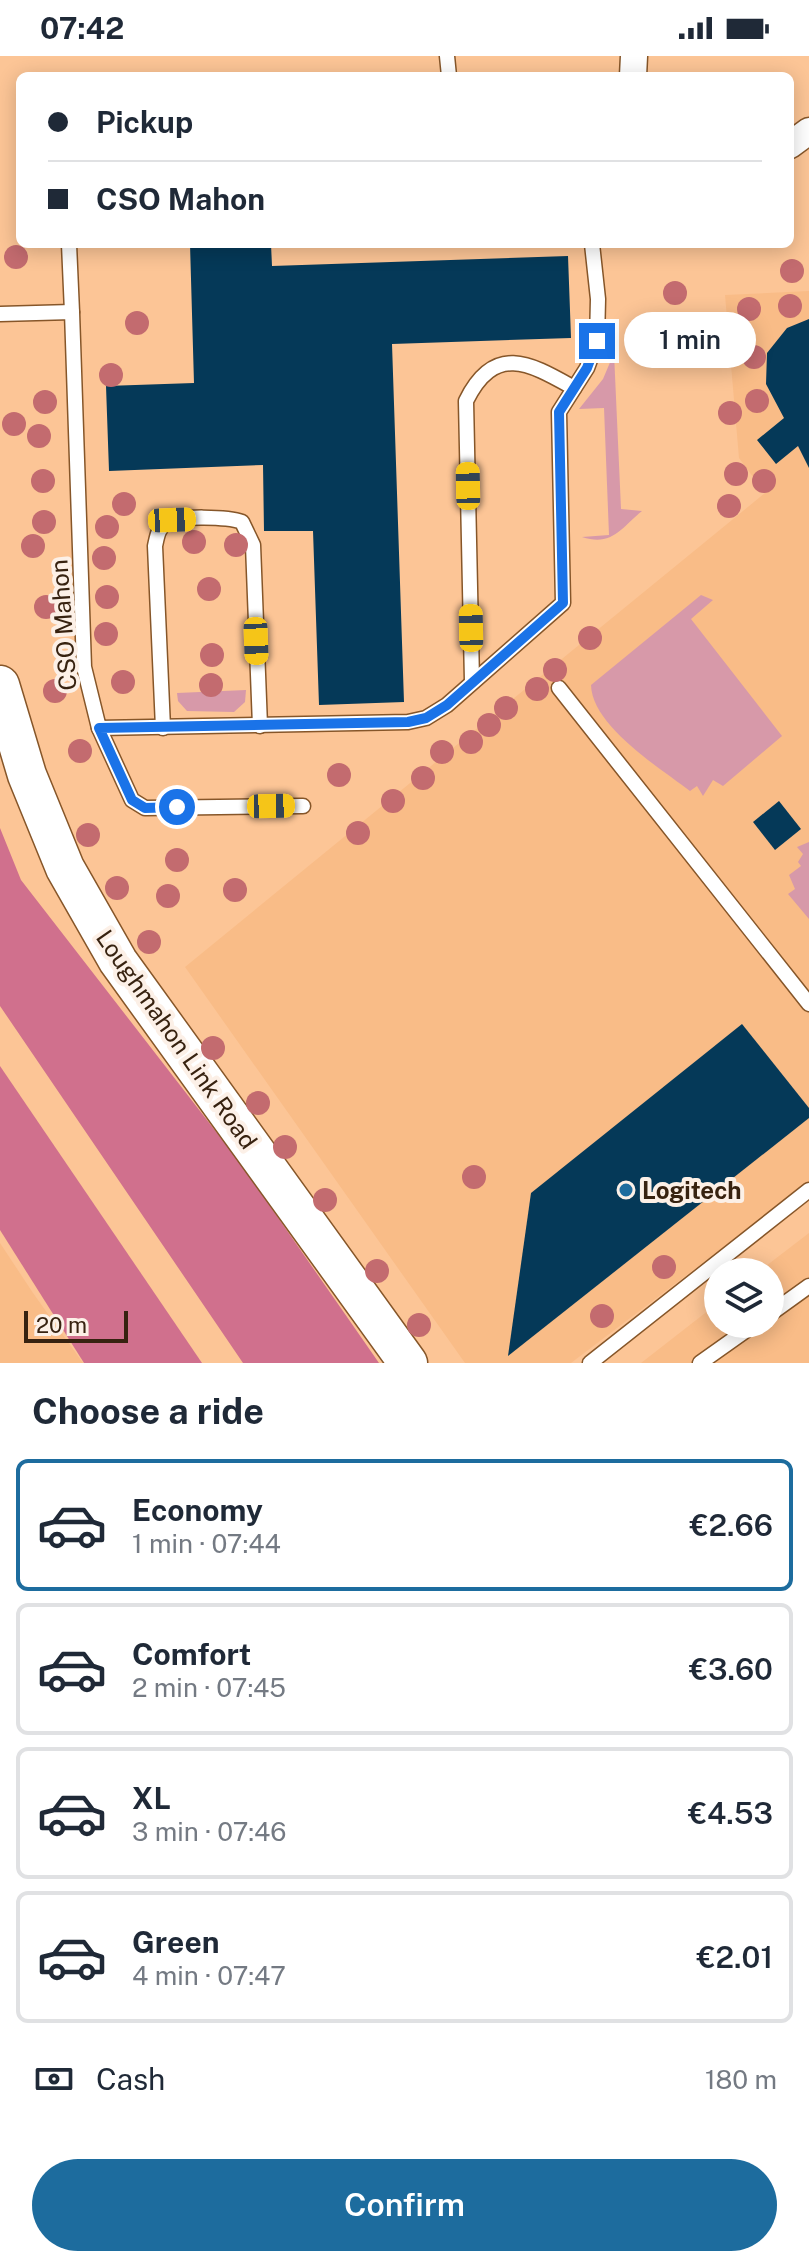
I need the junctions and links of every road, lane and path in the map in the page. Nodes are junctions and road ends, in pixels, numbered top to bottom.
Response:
1 (69, 248) edge
2 (592, 248) edge
3 (72, 312) junction
4 (0, 314) edge
5 (574, 388) junction
6 (472, 681) junction
7 (0, 685) edge
8 (559, 688) dead end
9 (260, 726) junction
10 (99, 728) junction
11 (163, 728) junction
12 (303, 806) dead end
13 (809, 1004) edge
14 (809, 1190) edge
15 (809, 1286) edge
16 (784, 1304) edge
17 (735, 1338) edge
18 (408, 1363) edge
19 (590, 1363) edge
20 (700, 1363) edge

1 - 3 lane, CSO Mahon
2 - 5 lane
3 - 4 lane
3 - 10 lane, CSO Mahon
5 - 6 lane
5 - 6 lane
6 - 9 lane
7 - 18 main road, Loughmahon Link Road
8 - 13 lane
9 - 11 lane
9 - 11 lane
10 - 11 lane
10 - 12 lane, CSO Mahon
14 - 19 lane
15 - 16 lane
17 - 20 lane

